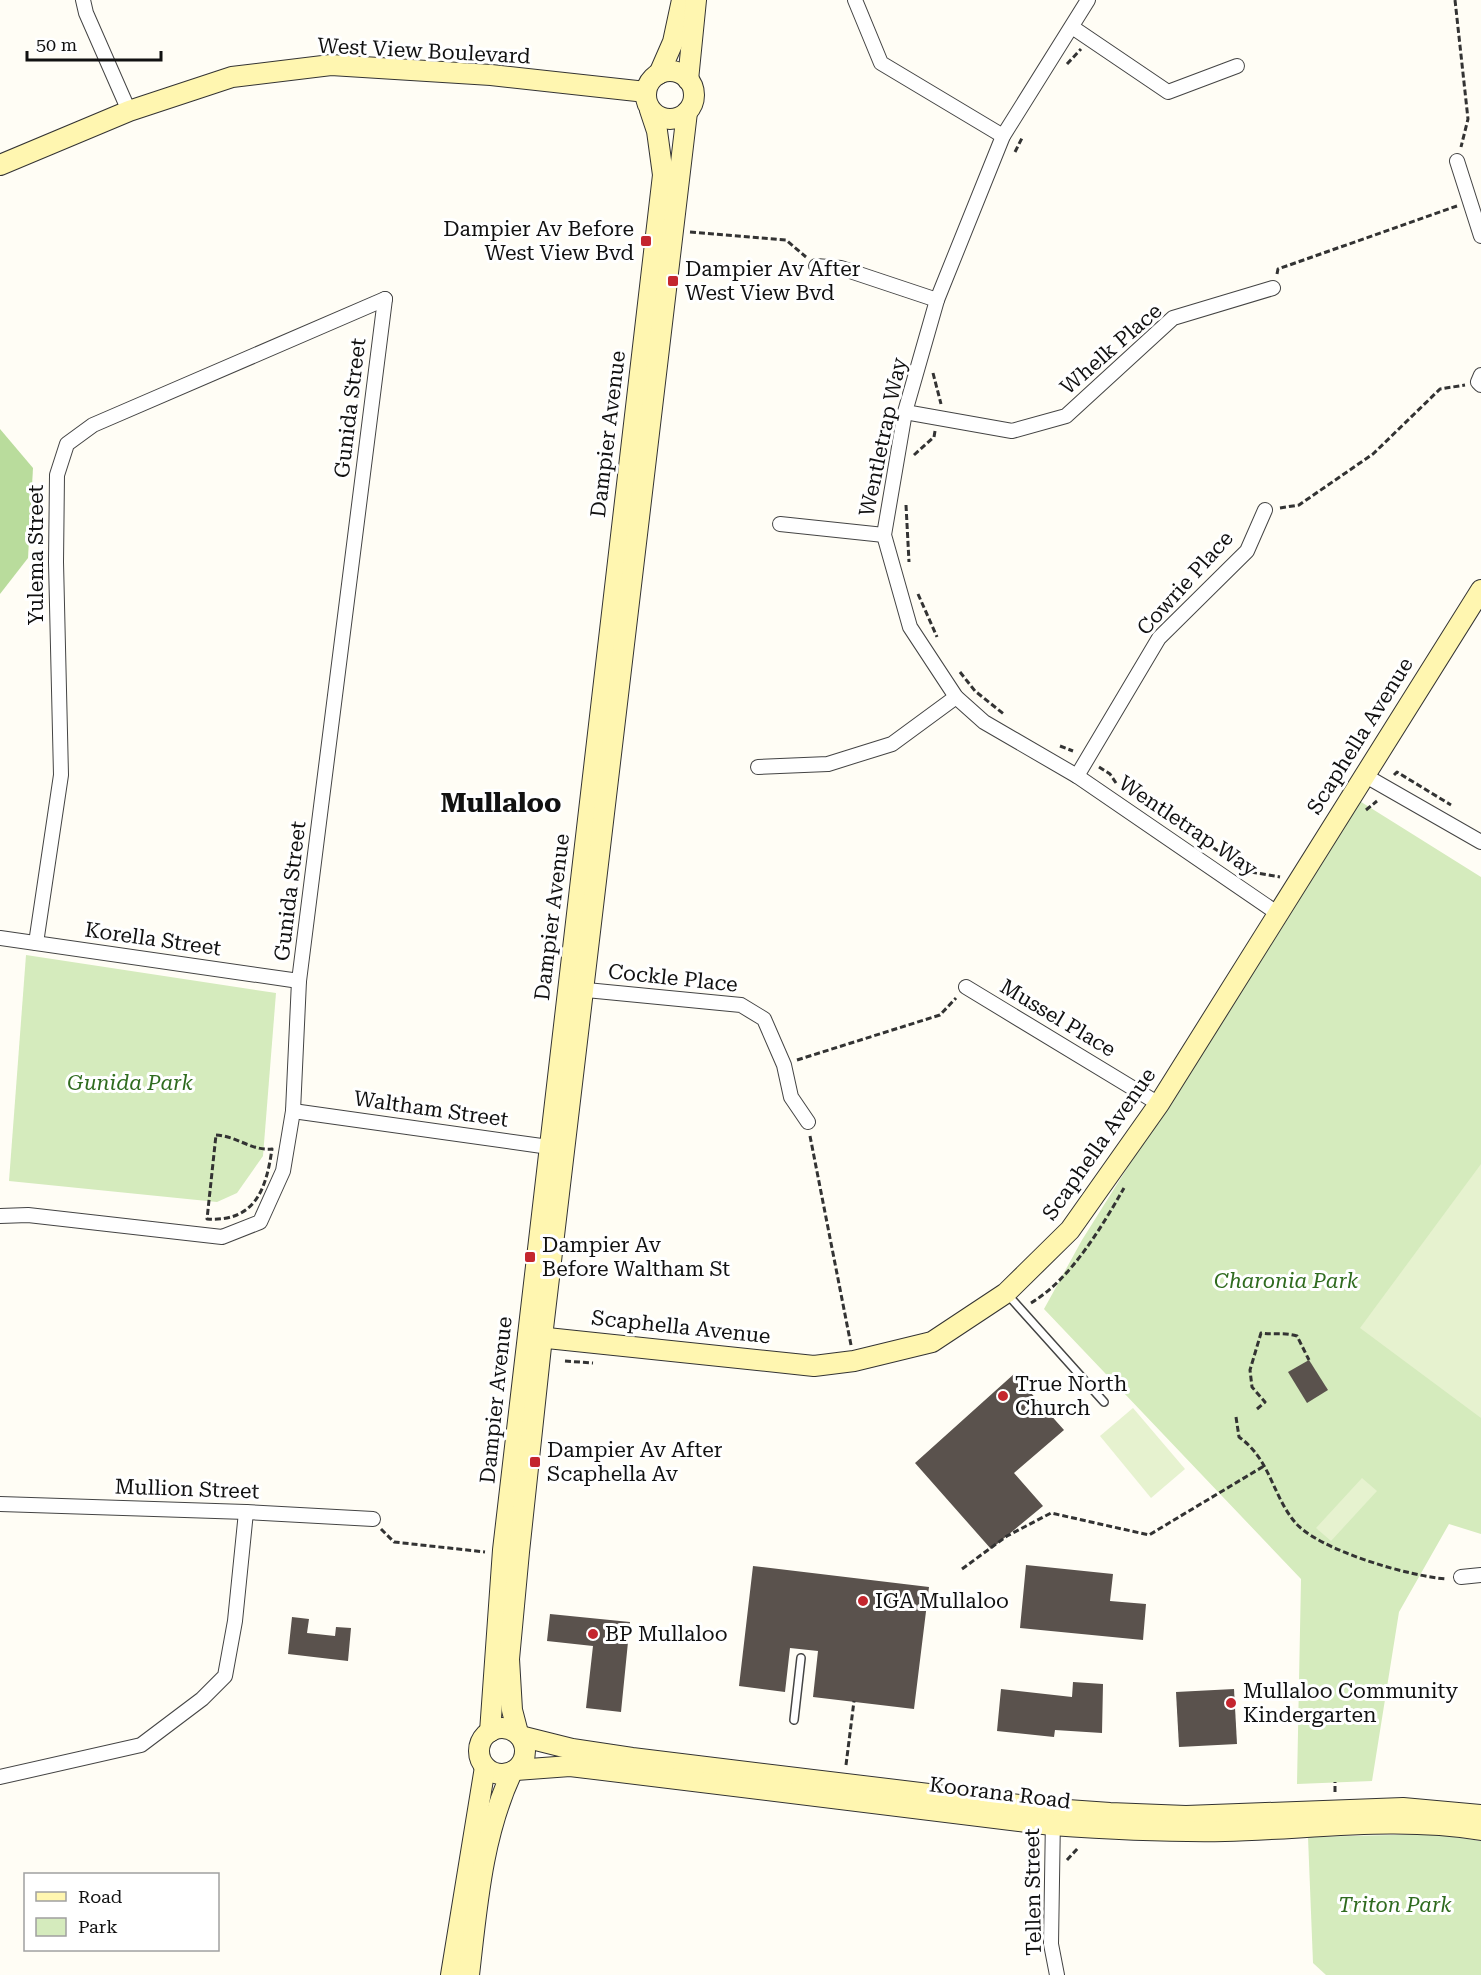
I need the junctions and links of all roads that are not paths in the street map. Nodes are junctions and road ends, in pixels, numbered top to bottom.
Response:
1 (83, 0) edge
2 (682, 0) edge
3 (696, 0) edge
4 (855, 0) edge
5 (1088, 0) edge
6 (1072, 27) junction
7 (1237, 66) dead end
8 (659, 74) junction
9 (688, 80) junction
10 (648, 101) junction
11 (129, 111) junction
12 (687, 112) junction
13 (1003, 136) junction
14 (1457, 161) road end
15 (0, 165) edge
16 (1481, 236) edge
17 (816, 266) road end
18 (1272, 288) road end
19 (385, 299) joint
20 (937, 300) junction
21 (905, 412) junction
22 (1265, 510) road end
23 (780, 524) dead end
24 (884, 535) junction
25 (1481, 590) edge
26 (956, 697) junction
27 (758, 767) dead end
28 (1364, 775) junction
29 (1077, 776) junction
30 (1481, 842) edge
31 (1277, 913) junction
32 (0, 938) edge
33 (36, 943) junction
34 (299, 981) junction
35 (966, 987) road end
36 (576, 989) junction
37 (1159, 1104) junction
38 (293, 1111) junction
39 (808, 1122) road end
40 (556, 1148) junction
41 (0, 1216) edge
42 (1006, 1293) junction
43 (535, 1336) junction
44 (1104, 1402) dead end
45 (0, 1504) edge
46 (246, 1512) junction
47 (372, 1519) road end
48 (1481, 1575) edge
49 (1461, 1577) road end
50 (801, 1658) dead end
51 (794, 1720) dead end
52 (489, 1732) junction
53 (519, 1735) junction
54 (485, 1767) junction
55 (514, 1771) junction
56 (0, 1777) edge
57 (1481, 1815) edge
58 (1053, 1817) junction
59 (1481, 1830) edge
60 (451, 1975) edge
61 (469, 1975) edge
62 (1057, 1975) edge

1 - 11 street
2 - 8 street
3 - 9 street
4 - 13 street
5 - 6 street, Wentletrap Way
6 - 7 street
6 - 13 street, Wentletrap Way
8 - 9 street
8 - 10 street
9 - 12 street
10 - 11 street, West View Boulevard
10 - 12 street
10 - 36 street, Dampier Avenue
11 - 15 street, West View Boulevard
12 - 36 street, Dampier Avenue
13 - 20 street, Wentletrap Way
14 - 16 street
17 - 20 street
18 - 21 street, Whelk Place
19 - 33 street, Yulema Street
19 - 34 street, Gunida Street
20 - 21 street, Wentletrap Way
21 - 24 street, Wentletrap Way
22 - 29 street, Cowrie Place
23 - 24 street
24 - 26 street, Wentletrap Way
25 - 28 street, Scaphella Avenue
26 - 27 street
26 - 29 street, Wentletrap Way
28 - 30 street
28 - 31 street, Scaphella Avenue
29 - 31 street, Wentletrap Way
31 - 37 street, Scaphella Avenue
32 - 33 street, Korella Street
33 - 34 street, Korella Street
34 - 38 street, Gunida Street
35 - 37 street, Mussel Place
36 - 39 street, Cockle Place
36 - 40 street, Dampier Avenue
37 - 42 street, Scaphella Avenue
38 - 40 street, Waltham Street
38 - 41 street, Gunida Street
40 - 43 street, Dampier Avenue
42 - 43 street, Scaphella Avenue
42 - 44 lane
43 - 52 street, Dampier Avenue
43 - 53 street, Dampier Avenue
45 - 46 street, Mullion Street
46 - 47 street, Mullion Street
46 - 56 street
48 - 49 street
50 - 51 lane
52 - 53 street
52 - 54 street
53 - 55 street
53 - 58 street, Koorana Road
54 - 55 street
54 - 60 street
55 - 58 street, Koorana Road
55 - 61 street
57 - 58 street, Koorana Road
58 - 59 street, Koorana Road
58 - 62 street, Tellen Street

